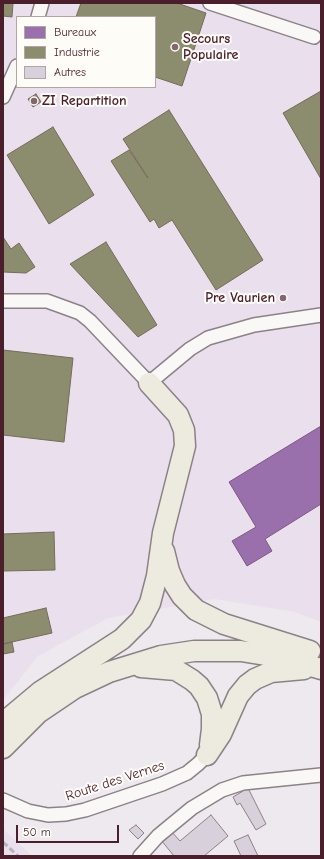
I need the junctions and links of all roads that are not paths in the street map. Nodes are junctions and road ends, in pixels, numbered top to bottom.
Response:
1 (42, 3) edge
2 (210, 3) edge
3 (38, 16) edge
4 (314, 37) dead end
5 (16, 68) edge
6 (3, 97) edge
7 (6, 300) edge
8 (321, 315) edge
9 (149, 383) junction
10 (162, 544) junction
11 (320, 662) edge
12 (126, 666) junction
13 (68, 674) junction
14 (3, 723) edge
15 (3, 748) edge
16 (207, 754) junction
17 (321, 775) edge
18 (3, 800) edge
19 (140, 856) edge

1 - 3 street
2 - 4 street
5 - 6 street
7 - 9 street
8 - 9 street
9 - 10 highway
10 - 11 highway
10 - 13 highway
11 - 12 highway
11 - 13 highway
11 - 16 highway
12 - 15 highway
12 - 16 highway
13 - 14 highway
16 - 18 street, Route des Vernes
17 - 19 street

